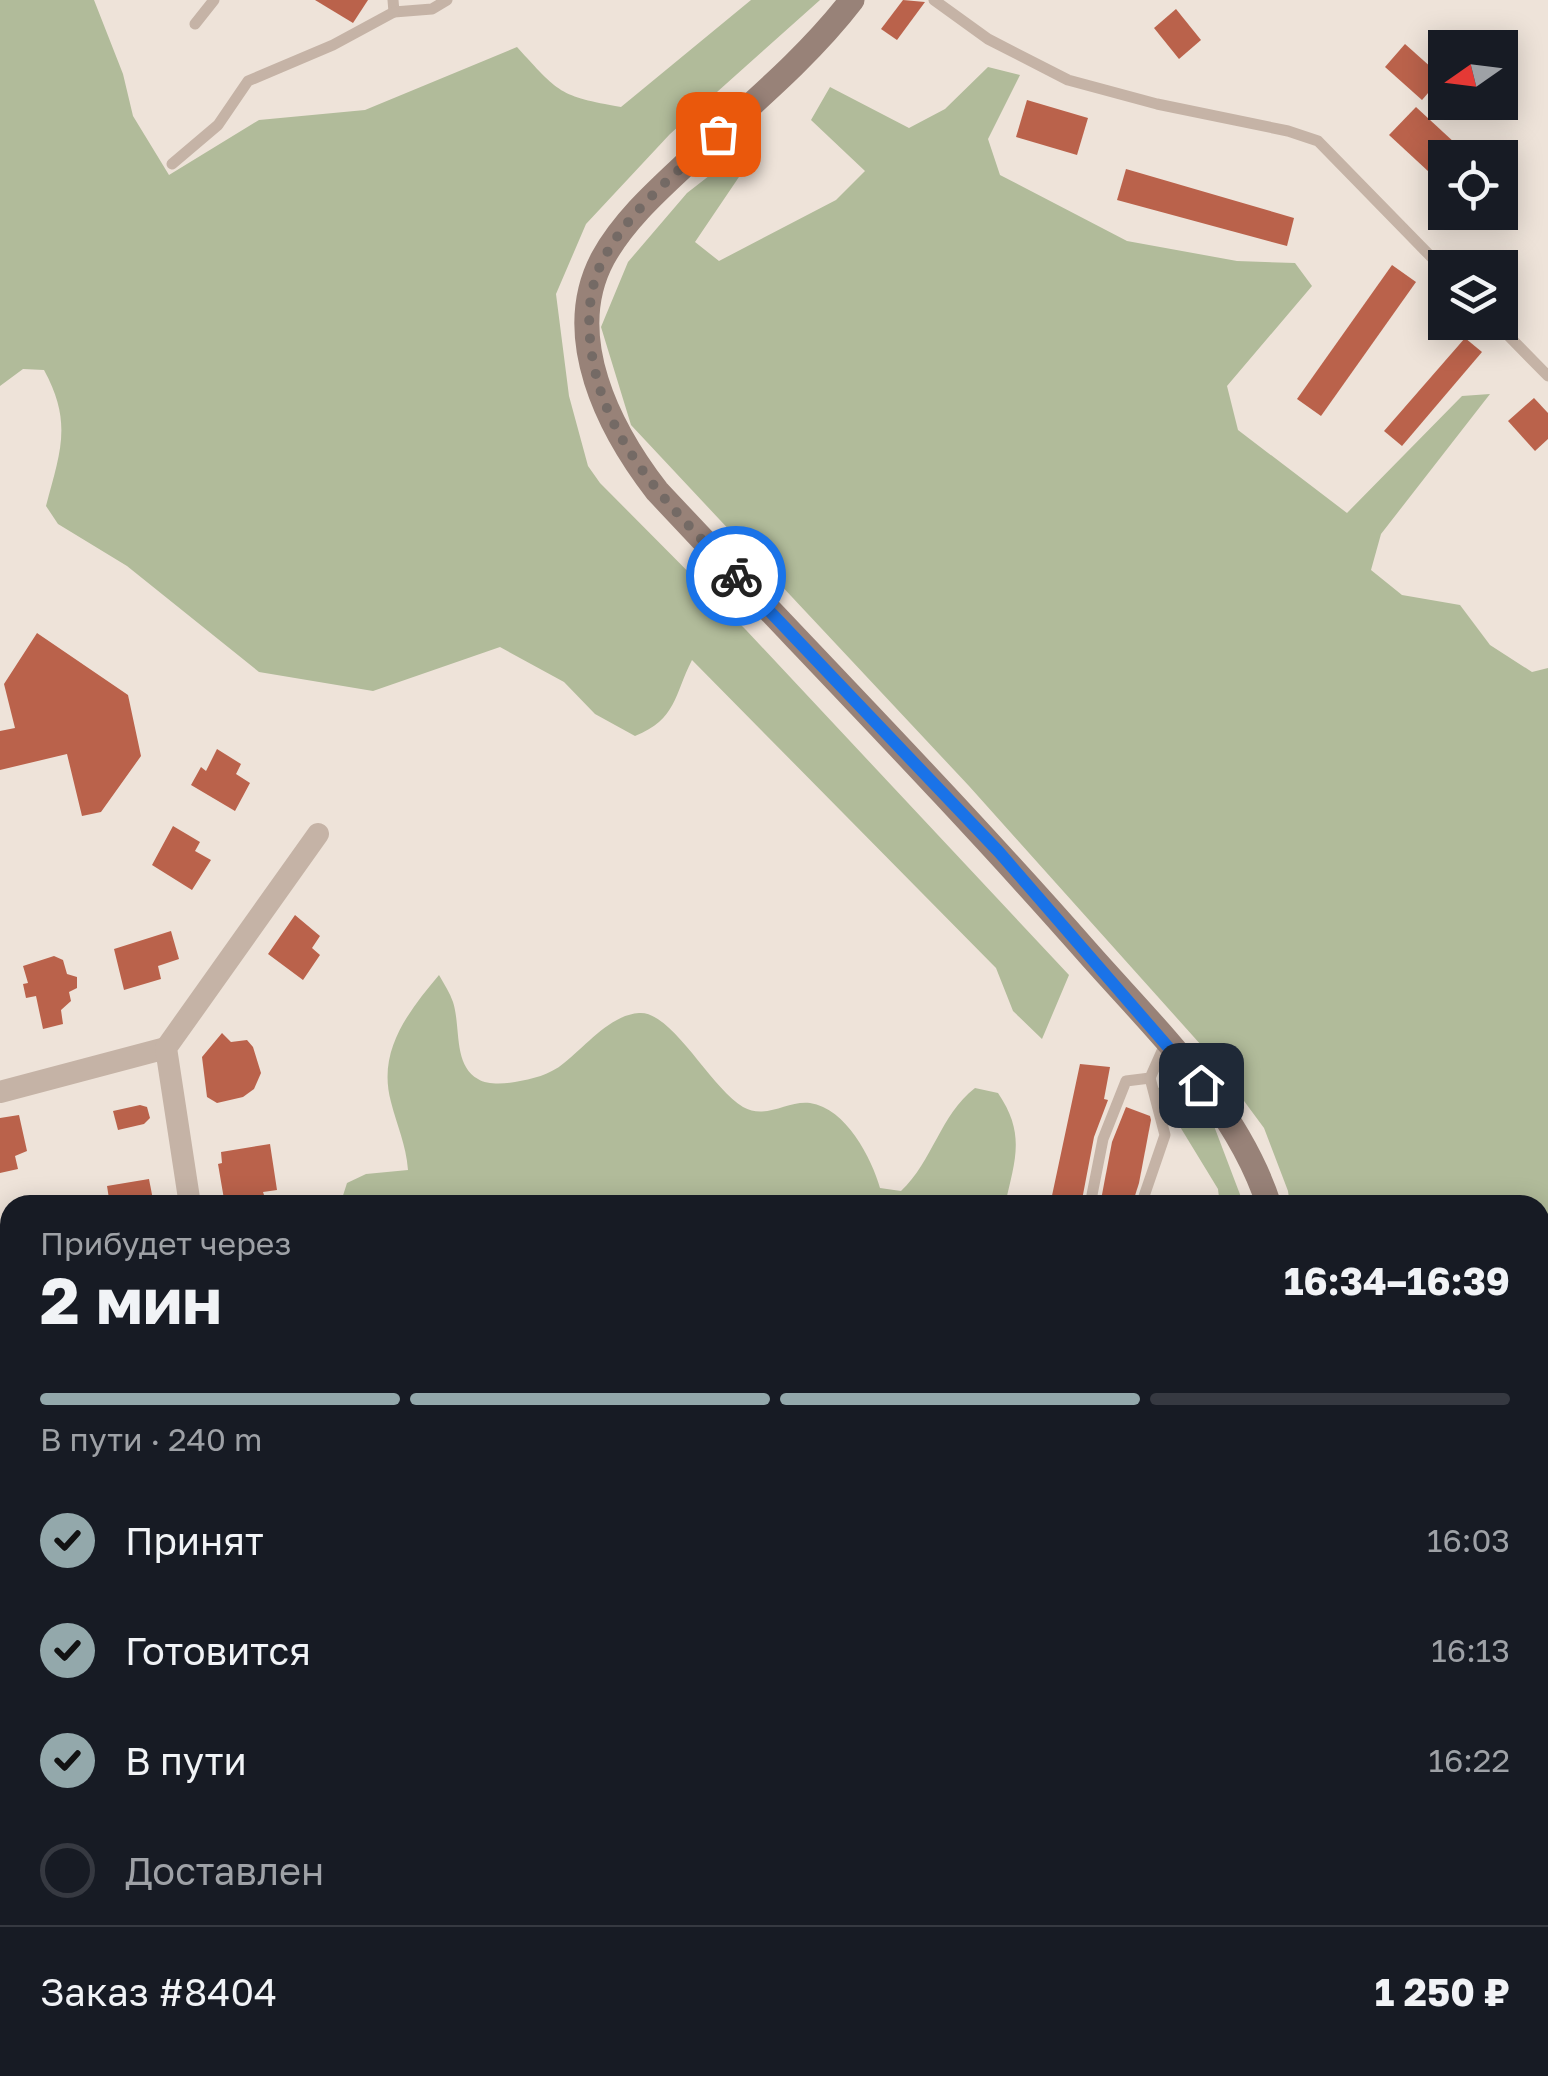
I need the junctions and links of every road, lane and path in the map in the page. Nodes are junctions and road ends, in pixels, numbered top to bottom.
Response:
1 (214, 0) edge
2 (447, 0) edge
3 (852, 0) edge
4 (934, 0) edge
5 (393, 6) edge
6 (195, 24) dead end
7 (172, 164) dead end
8 (1428, 254) edge
9 (1513, 340) edge
10 (1548, 376) edge
11 (318, 834) dead end
12 (1166, 1042) junction
13 (166, 1048) junction
14 (1150, 1078) junction
15 (0, 1092) edge
16 (188, 1195) edge
17 (1092, 1195) edge
18 (1144, 1195) edge
19 (1265, 1195) edge

1 - 6 lane
2 - 5 lane
3 - 12 main road
4 - 8 lane
5 - 7 lane
9 - 10 lane
11 - 13 street
12 - 14 lane
12 - 19 main road
13 - 15 street
13 - 16 street
14 - 17 lane
14 - 18 lane

